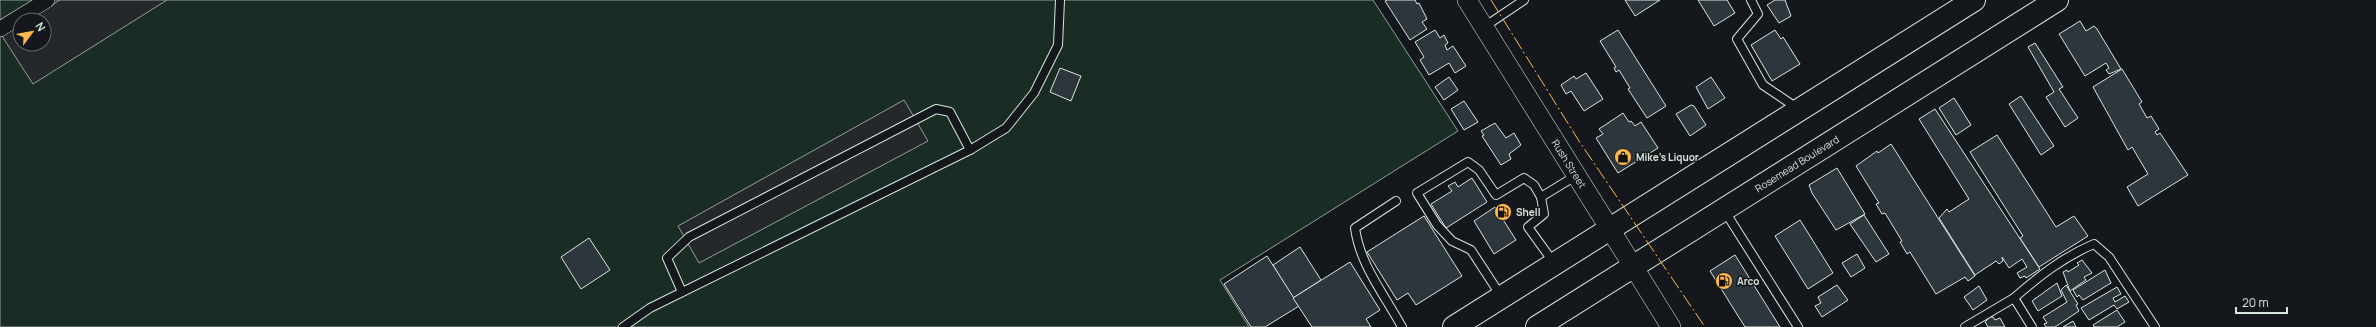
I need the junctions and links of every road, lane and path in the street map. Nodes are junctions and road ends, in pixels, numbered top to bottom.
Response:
1 (47, 0) edge
2 (1060, 0) edge
3 (1467, 0) edge
4 (1524, 0) edge
5 (1751, 0) edge
6 (1974, 0) edge
7 (2057, 0) edge
8 (1484, 27) junction
9 (0, 29) edge
10 (1800, 110) junction
11 (970, 150) junction
12 (1577, 175) junction
13 (1541, 197) junction
14 (1396, 201) dead end
15 (1724, 210) junction
16 (1611, 229) junction
17 (1554, 264) junction
18 (1634, 267) junction
19 (682, 292) junction
20 (1502, 297) junction
21 (2014, 298) junction
22 (623, 327) edge
23 (1402, 327) edge
24 (1454, 327) edge
25 (1538, 327) edge
26 (1671, 327) edge
27 (1798, 327) edge
28 (1965, 327) edge
29 (2032, 327) edge
30 (2154, 327) edge

1 - 9 street
2 - 11 lane
3 - 8 street, Rush Street
4 - 8 lane
5 - 10 lane
6 - 10 main road
7 - 15 main road, Rosemead Boulevard
8 - 12 street, Rush Street
10 - 16 main road
11 - 19 lane
11 - 19 lane
12 - 13 lane
12 - 16 street, Rush Street
13 - 17 lane
13 - 20 lane
14 - 23 lane
15 - 18 main road, Rosemead Boulevard
15 - 27 lane
16 - 17 main road
16 - 18 street, Rush Street
17 - 20 main road
18 - 25 main road, Rosemead Boulevard
18 - 26 street, Rush Street
19 - 22 lane
20 - 24 main road
21 - 28 lane
21 - 29 lane
21 - 30 lane

